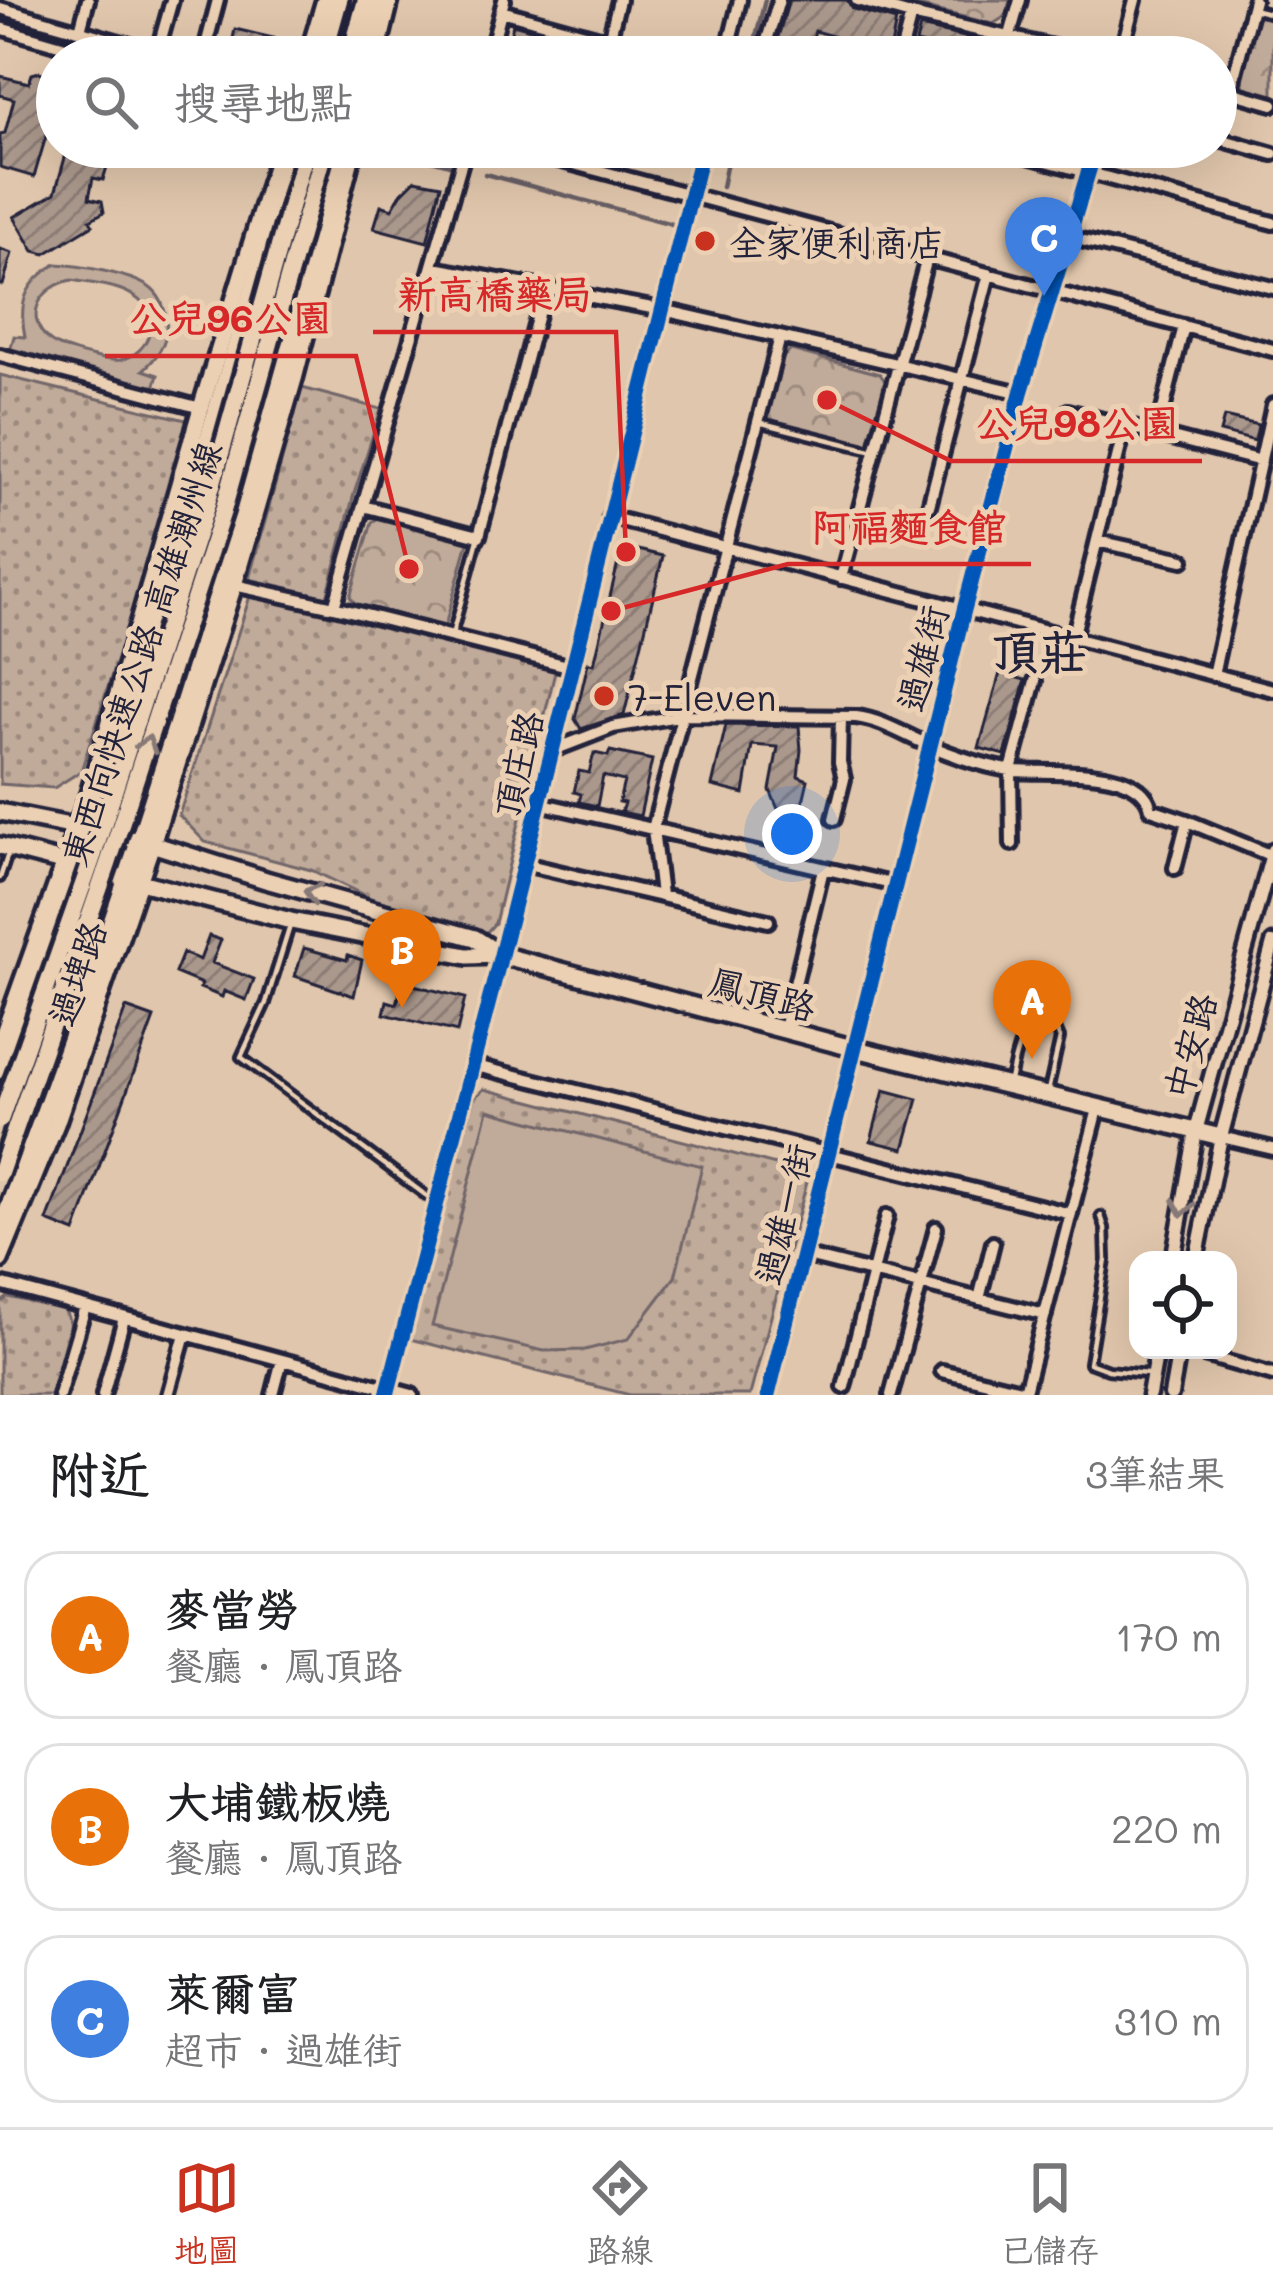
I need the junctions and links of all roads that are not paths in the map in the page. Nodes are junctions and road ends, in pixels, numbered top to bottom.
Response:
1 (25, 0) edge
2 (88, 0) edge
3 (172, 0) edge
4 (218, 0) edge
5 (325, 0) edge
6 (339, 0) edge
7 (349, 0) edge
8 (366, 0) edge
9 (377, 0) edge
10 (390, 0) edge
11 (619, 0) edge
12 (740, 0) edge
13 (779, 0) edge
14 (857, 0) edge
15 (1020, 0) edge
16 (1135, 0) edge
17 (1253, 4) edge
18 (502, 5) edge
19 (0, 8) edge
20 (20, 14) junction
21 (1273, 14) edge
22 (911, 15) junction
23 (0, 28) edge
24 (80, 30) junction
25 (1010, 35) junction
26 (101, 36) edge
27 (162, 36) edge
28 (209, 36) edge
29 (314, 36) edge
30 (329, 36) edge
31 (338, 36) edge
32 (356, 36) edge
33 (369, 36) edge
34 (381, 36) edge
35 (494, 36) edge
36 (597, 36) edge
37 (610, 36) edge
38 (731, 36) edge
39 (768, 36) edge
40 (905, 36) edge
41 (1014, 36) edge
42 (1126, 36) edge
43 (36, 38) edge
44 (1237, 65) edge
45 (1237, 94) edge
46 (1273, 104) edge
47 (1237, 144) edge
48 (1273, 154) edge
49 (275, 168) edge
50 (290, 168) edge
51 (301, 168) edge
52 (319, 168) edge
53 (337, 168) edge
54 (349, 168) edge
55 (460, 168) edge
56 (590, 168) edge
57 (699, 168) edge
58 (1071, 168) edge
59 (1090, 168) edge
60 (1089, 173) junction
61 (692, 195) junction
62 (1273, 224) edge
63 (1069, 237) junction
64 (927, 257) junction
65 (434, 268) junction
66 (989, 274) junction
67 (545, 288) junction
68 (1273, 289) edge
69 (1051, 291) junction
70 (663, 310) junction
71 (1184, 326) junction
72 (780, 337) junction
73 (1273, 350) edge
74 (0, 355) edge
75 (898, 364) junction
76 (963, 380) junction
77 (1021, 393) junction
78 (1273, 405) edge
79 (201, 408) junction
80 (1068, 411) dead end
81 (758, 422) junction
82 (1125, 426) junction
83 (1156, 434) junction
84 (874, 452) junction
85 (1261, 461) junction
86 (363, 506) junction
87 (929, 506) dead end
88 (609, 517) junction
89 (479, 536) junction
90 (1097, 541) junction
91 (725, 548) junction
92 (1183, 560) dead end
93 (841, 578) junction
94 (234, 585) junction
95 (334, 607) junction
96 (964, 610) junction
97 (452, 638) junction
98 (1073, 638) junction
99 (572, 667) junction
100 (1214, 675) junction
101 (1035, 681) dead end
102 (1273, 690) edge
103 (684, 715) junction
104 (841, 717) junction
105 (930, 746) junction
106 (551, 751) junction
107 (1011, 770) junction
108 (539, 803) junction
109 (0, 812) edge
110 (834, 819) dead end
111 (1187, 821) junction
112 (83, 828) junction
113 (653, 829) junction
114 (147, 843) junction
115 (1012, 844) dead end
116 (5, 848) edge
117 (1272, 853) edge
118 (70, 864) junction
119 (524, 864) junction
120 (1175, 868) dead end
121 (823, 869) junction
122 (0, 878) edge
123 (134, 880) junction
124 (896, 886) junction
125 (661, 895) junction
126 (291, 920) junction
127 (768, 922) dead end
128 (1273, 943) edge
129 (502, 955) junction
130 (784, 1029) junction
131 (0, 1045) edge
132 (856, 1048) junction
133 (472, 1065) junction
134 (0, 1070) edge
135 (1009, 1087) junction
136 (1046, 1096) junction
137 (1098, 1109) junction
138 (0, 1120) edge
139 (1196, 1131) junction
140 (1221, 1137) junction
141 (1273, 1149) edge
142 (829, 1156) junction
143 (0, 1173) edge
144 (436, 1203) junction
145 (1071, 1214) junction
146 (887, 1216) dead end
147 (1101, 1216) dead end
148 (936, 1228) dead end
149 (0, 1230) edge
150 (993, 1243) dead end
151 (1175, 1251) edge
152 (1198, 1251) edge
153 (803, 1255) junction
154 (0, 1260) edge
155 (873, 1273) junction
156 (0, 1284) edge
157 (921, 1285) junction
158 (979, 1299) junction
159 (85, 1307) junction
160 (1045, 1315) junction
161 (124, 1318) junction
162 (185, 1334) junction
163 (1156, 1359) edge
164 (1180, 1359) edge
165 (1215, 1359) edge
166 (282, 1360) junction
167 (942, 1371) dead end
168 (1153, 1375) junction
169 (1273, 1375) edge
170 (844, 1388) dead end
171 (388, 1392) edge
172 (1024, 1393) edge
173 (59, 1395) edge
174 (103, 1395) edge
175 (168, 1395) edge
176 (273, 1395) edge
177 (412, 1395) edge
178 (768, 1395) edge
179 (891, 1395) edge
180 (1149, 1395) edge
181 (1171, 1395) edge

1 - 20 street
2 - 24 street
3 - 27 street
4 - 28 street
5 - 29 main road
6 - 30 highway
7 - 31 highway
8 - 32 highway
9 - 33 highway
10 - 34 main road
11 - 37 street
12 - 38 street
13 - 39 street
14 - 22 street
15 - 25 street
16 - 42 street
17 - 21 lane
17 - 44 street
18 - 35 street
18 - 36 street
19 - 20 street
20 - 24 street
22 - 25 street
22 - 40 street
23 - 43 street
24 - 26 street
25 - 41 street
45 - 46 street
47 - 48 street
49 - 79 main road
50 - 112 highway
51 - 138 highway, 東西向快速公路 高雄潮州線, bridge
143 -> 52 highway, 東西向快速公路 高雄潮州線, bridge
53 - 114 highway
54 - 94 main road
55 - 65 street
56 - 61 street
57 - 61 street, 頂庄路
58 - 60 street
59 - 60 street, 過雄街
60 - 62 street
60 - 63 street, 過雄街
61 - 64 street
61 - 70 street, 頂庄路
63 - 68 street
63 - 69 street, 過雄街
64 - 66 street
64 - 75 street
65 - 67 street
65 - 86 street
66 - 69 street
66 - 76 street
67 - 70 street
67 - 89 street
69 - 71 street
69 - 77 street, 過雄街
70 - 72 street
70 - 88 street, 頂庄路
71 - 73 street
71 - 83 street
72 - 75 street
72 - 81 street
74 - 79 street
75 - 76 street
75 - 84 street
76 - 77 street
76 - 87 street
77 - 96 street, 過雄街
78 - 85 street
79 - 112 main road
80 - 82 street
81 - 84 lane
81 - 91 street
82 - 83 street
82 - 90 street
83 - 85 street
84 - 93 street
85 - 100 street
86 - 89 street
86 - 95 street
88 - 91 street
88 - 99 street, 頂庄路
89 - 97 lane
90 - 92 street
90 - 98 street
91 - 93 street
91 - 103 street
93 - 96 street
94 - 95 street
94 - 114 main road
95 - 97 street
96 - 98 street
96 - 105 street, 過雄街
97 - 99 street
98 - 100 street
99 - 106 street, 頂庄路
100 - 102 street
101 - 107 street
103 - 104 street
103 - 106 street
103 - 113 street
104 - 105 street
104 - 110 street
105 - 107 street
105 - 124 street, 過雄街
106 - 108 street, 頂庄路
107 - 111 street
107 - 115 street
108 - 113 street
108 - 119 street, 頂庄路
109 - 112 main road, 鳳頂路
111 - 117 street
111 - 120 street
112 - 114 main road, 鳳頂路
112 - 118 highway
113 - 121 street
113 - 125 street
114 - 123 highway
129 -> 114 main road, 鳳頂路
116 - 118 main road, 鳳頂路
116 - 122 lane
117 - 139 street, 中安路
118 - 123 main road, 鳳頂路
118 - 131 main road, 過埤路
118 - 134 highway
119 - 125 street
119 - 129 street, 頂庄路
121 - 124 street
121 - 130 street
123 - 126 main road, 鳳頂路
123 - 149 highway
123 - 154 main road, 過埤路
124 - 132 street, 過雄街
125 - 127 street
126 - 129 main road, 鳳頂路
126 - 144 lane
128 - 140 street, 中安路
129 - 130 main road, 鳳頂路
129 - 133 street, 頂庄路
130 - 132 main road, 鳳頂路
132 - 135 main road, 鳳頂路
132 - 142 street, 過雄一街
133 - 142 street
133 - 144 street, 頂庄路
135 - 136 main road, 鳳頂路
135 - 136 lane
136 - 137 main road, 鳳頂路
137 - 139 main road, 鳳頂路
137 - 145 street
139 - 140 main road, 鳳頂路
139 -> 151 street, 中安路
140 - 141 street
140 - 152 street, 中安路
142 - 145 street
142 - 153 street, 過雄一街
144 - 171 street, 頂庄路
145 - 160 street
146 - 155 street
147 - 168 lane
148 - 157 street
150 - 158 street
153 - 155 street
153 - 178 street, 過雄一街
155 - 157 street
155 - 170 street
156 - 159 street
157 - 158 street
157 - 179 street
158 - 160 street
159 - 161 street
159 - 173 street
160 - 172 street
161 - 162 street
161 - 174 street
162 - 166 street
162 - 175 street
163 - 168 street
164 - 181 street
165 - 169 street
166 - 171 street
166 - 176 street
167 - 172 street
168 - 180 street
171 - 177 street

